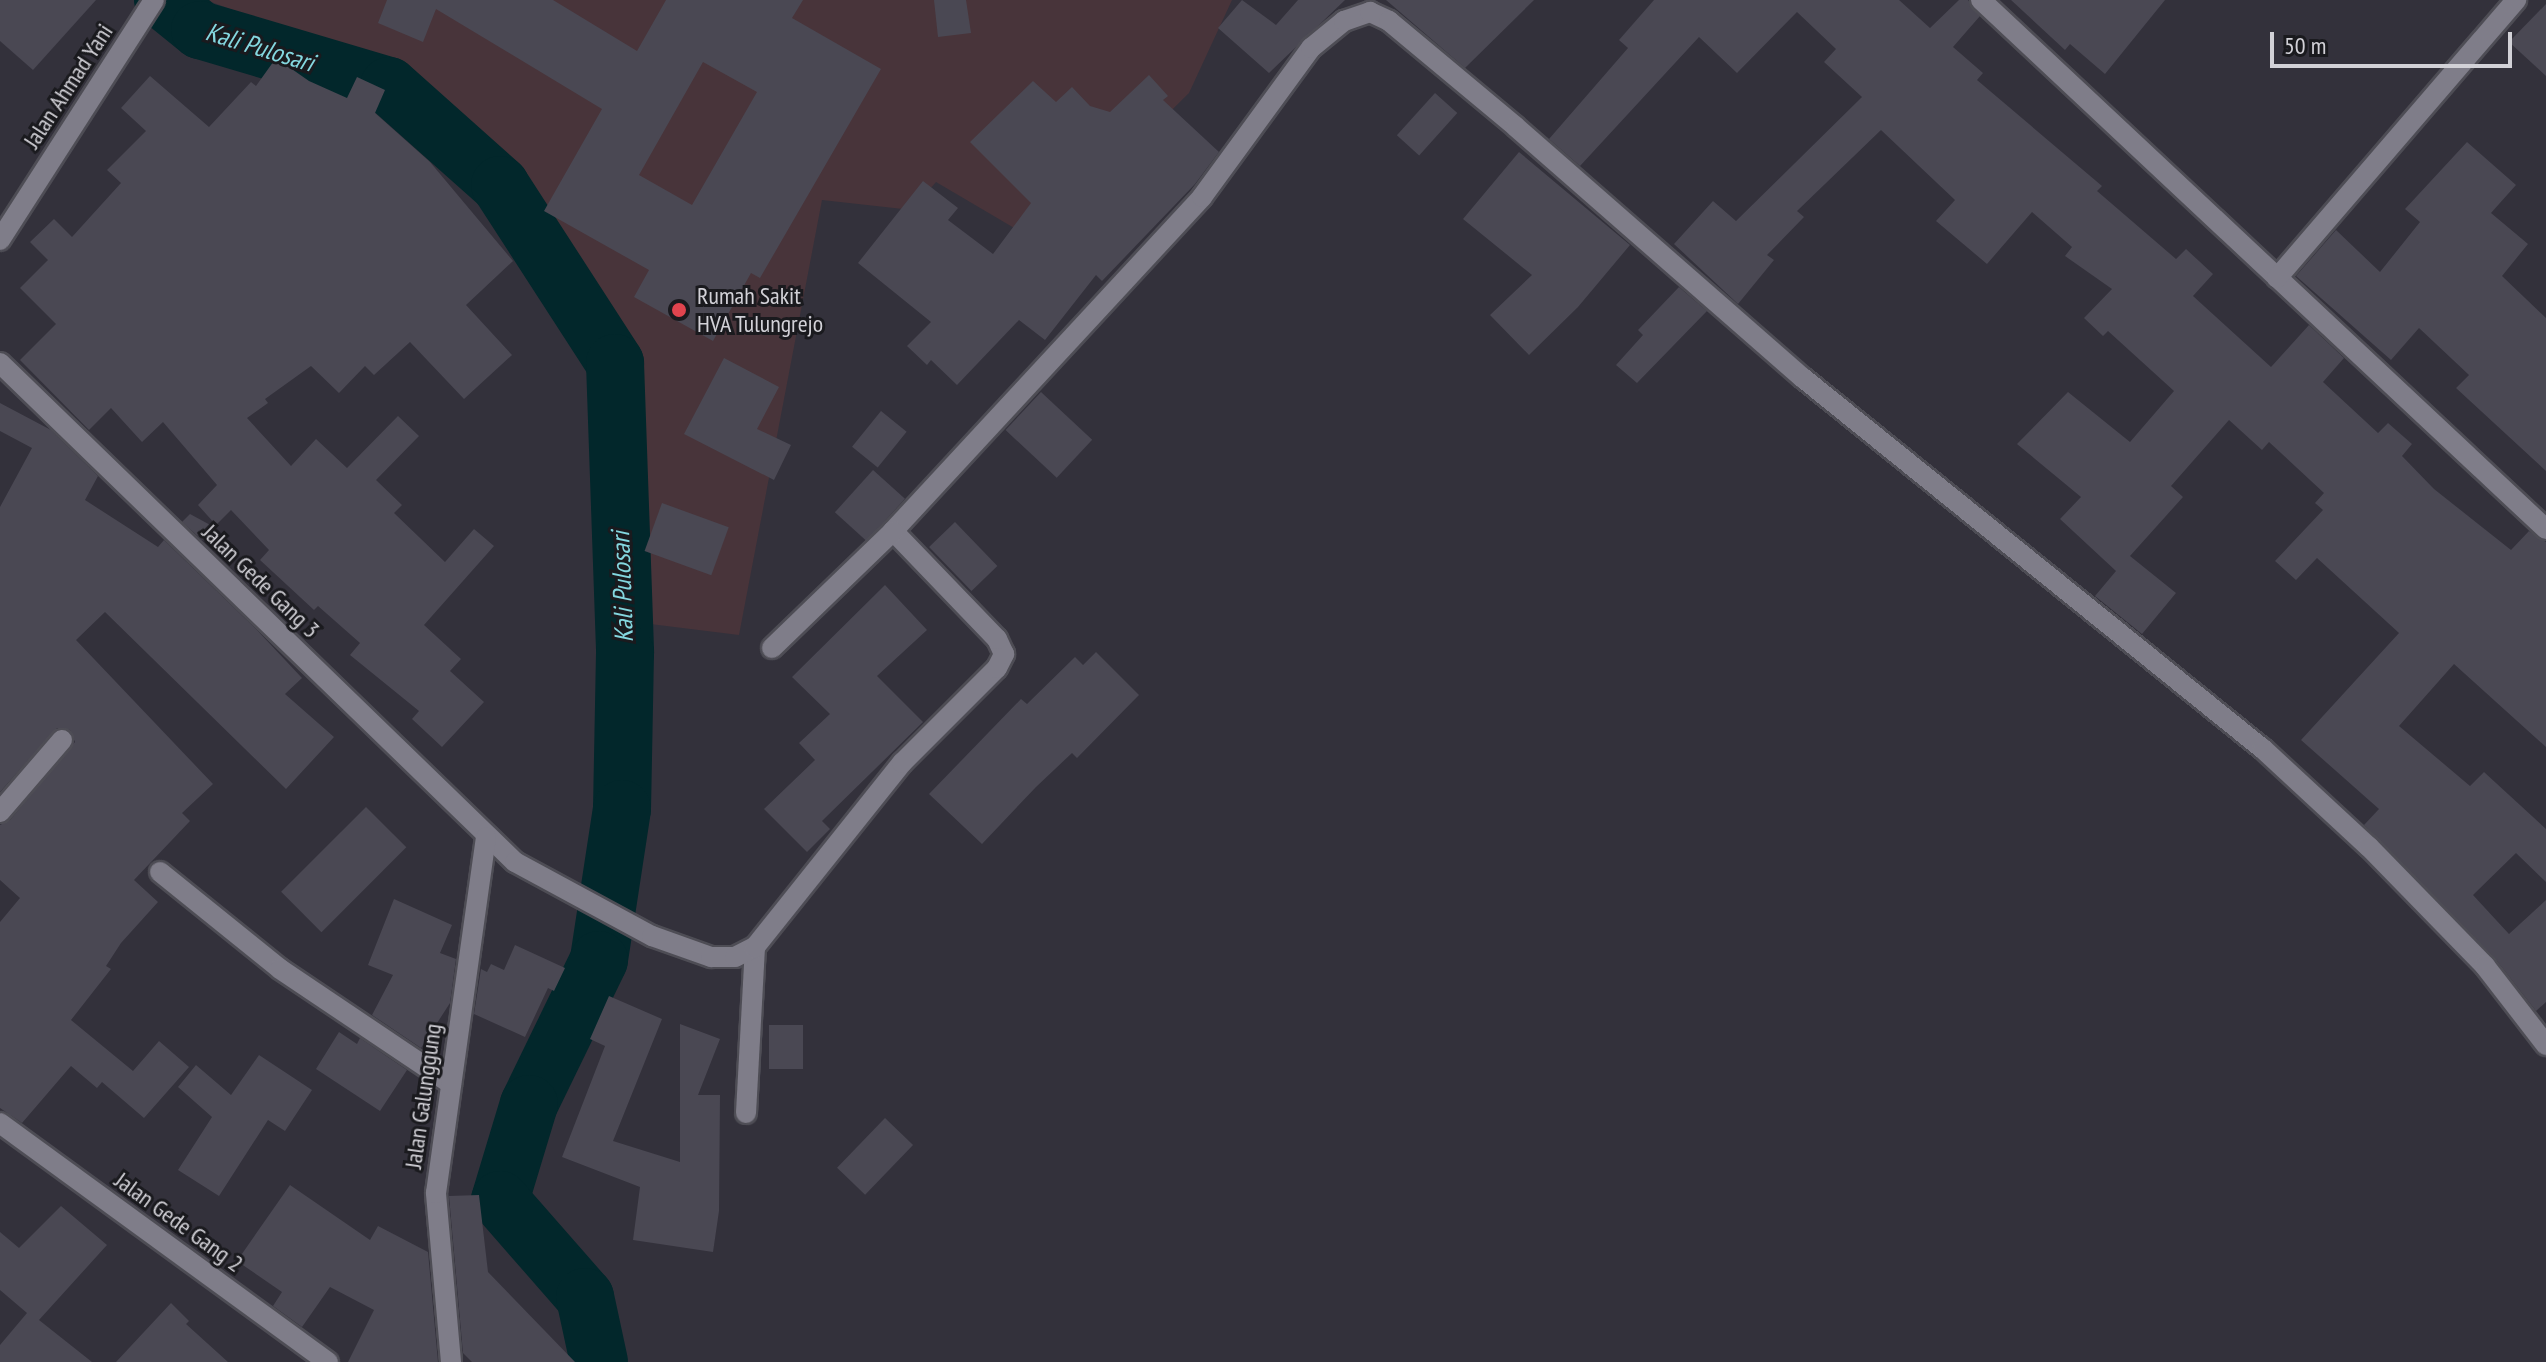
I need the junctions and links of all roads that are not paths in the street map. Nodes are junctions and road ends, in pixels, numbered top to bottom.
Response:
1 (154, 0) edge
2 (1981, 0) edge
3 (2516, 0) edge
4 (0, 240) edge
5 (2277, 278) junction
6 (0, 363) edge
7 (2546, 529) edge
8 (893, 531) junction
9 (772, 648) dead end
10 (62, 740) dead end
11 (0, 812) edge
12 (486, 837) junction
13 (160, 872) dead end
14 (755, 947) junction
15 (2546, 1045) edge
16 (451, 1084) junction
17 (746, 1113) dead end
18 (0, 1123) edge
19 (328, 1362) edge
20 (451, 1362) edge

1 - 4 street, Jalan Ahmad Yani
2 - 5 street
3 - 5 street
5 - 7 street
6 - 12 street, Jalan Gede Gang 3
8 - 9 street
8 - 14 street
8 - 15 street
10 - 11 street
12 - 14 street, Jalan Gede Gang 3
12 - 16 street, Jalan Galunggung
13 - 16 street
14 - 17 street
16 - 20 street, Jalan Galunggung
18 - 19 street, Jalan Gede Gang 2

